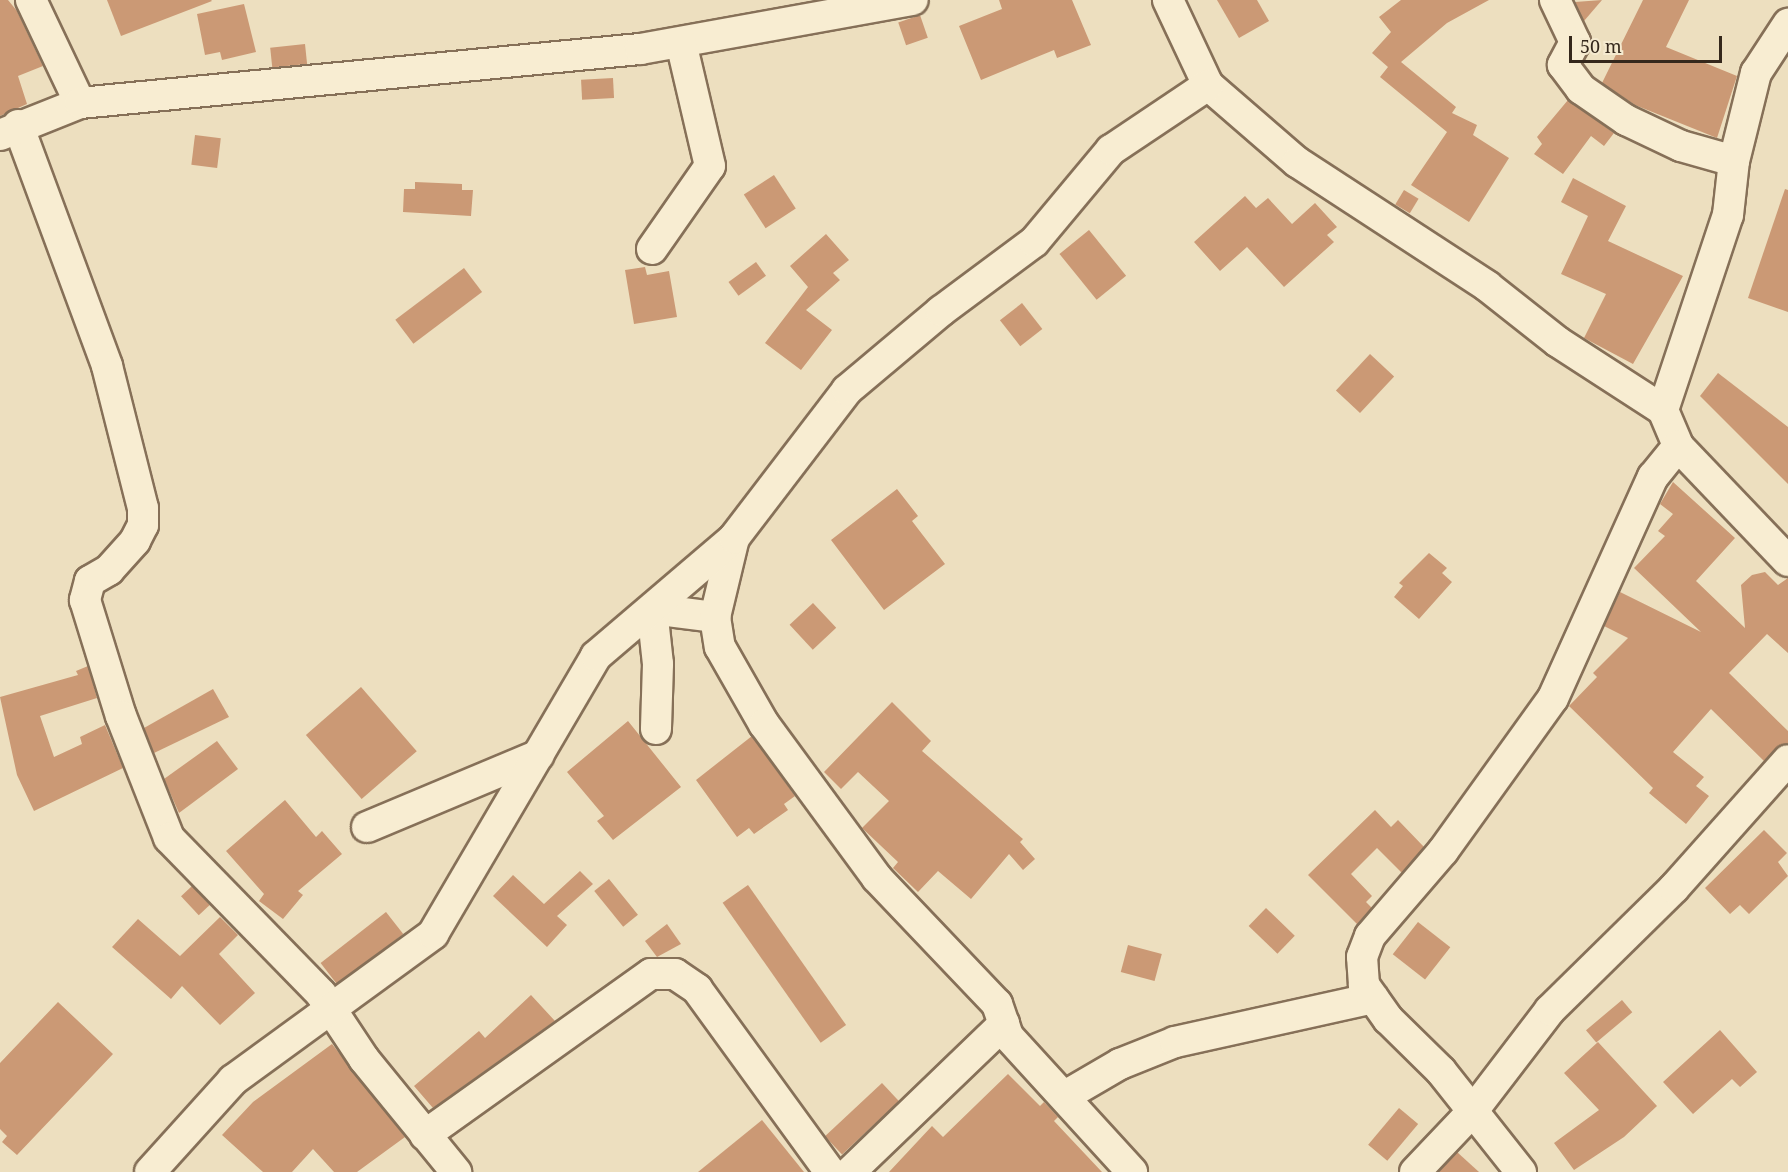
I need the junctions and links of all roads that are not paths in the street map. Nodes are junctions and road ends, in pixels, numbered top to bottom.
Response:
1 (31, 0) edge
2 (913, 0) edge
3 (1168, 0) edge
4 (1555, 0) edge
5 (1788, 25) edge
6 (681, 42) junction
7 (1208, 85) junction
8 (80, 103) junction
9 (9, 130) edge
10 (1734, 161) junction
11 (652, 249) dead end
12 (1663, 410) junction
13 (1678, 446) junction
14 (734, 538) junction
15 (1788, 561) edge
16 (652, 609) junction
17 (714, 617) junction
18 (656, 729) dead end
19 (539, 755) junction
20 (1788, 760) edge
21 (367, 827) dead end
22 (1374, 998) junction
23 (329, 1010) junction
24 (1004, 1024) junction
25 (1065, 1096) junction
26 (1472, 1112) junction
27 (425, 1135) junction
28 (150, 1172) edge
29 (456, 1172) edge
30 (830, 1172) edge
31 (850, 1172) edge
32 (1132, 1172) edge
33 (1415, 1172) edge
34 (1521, 1172) edge

1 - 8 street
2 - 6 street
3 - 7 street
4 - 10 street
5 - 10 street
6 - 8 street
6 - 11 street
7 - 12 street
7 - 14 street
8 - 9 street
9 - 23 street
10 - 12 street
12 - 13 street
13 - 15 street
13 - 22 street
14 - 16 street
14 - 17 street
16 - 17 street
16 - 18 street
16 - 19 street
17 - 24 street
19 - 21 street
19 - 23 street
20 - 26 street
22 - 25 street
22 - 26 street
23 - 27 street
23 - 28 street
24 - 25 street
24 - 31 street
25 - 32 street
26 - 33 street
26 - 34 street
27 - 29 street
27 - 30 street

